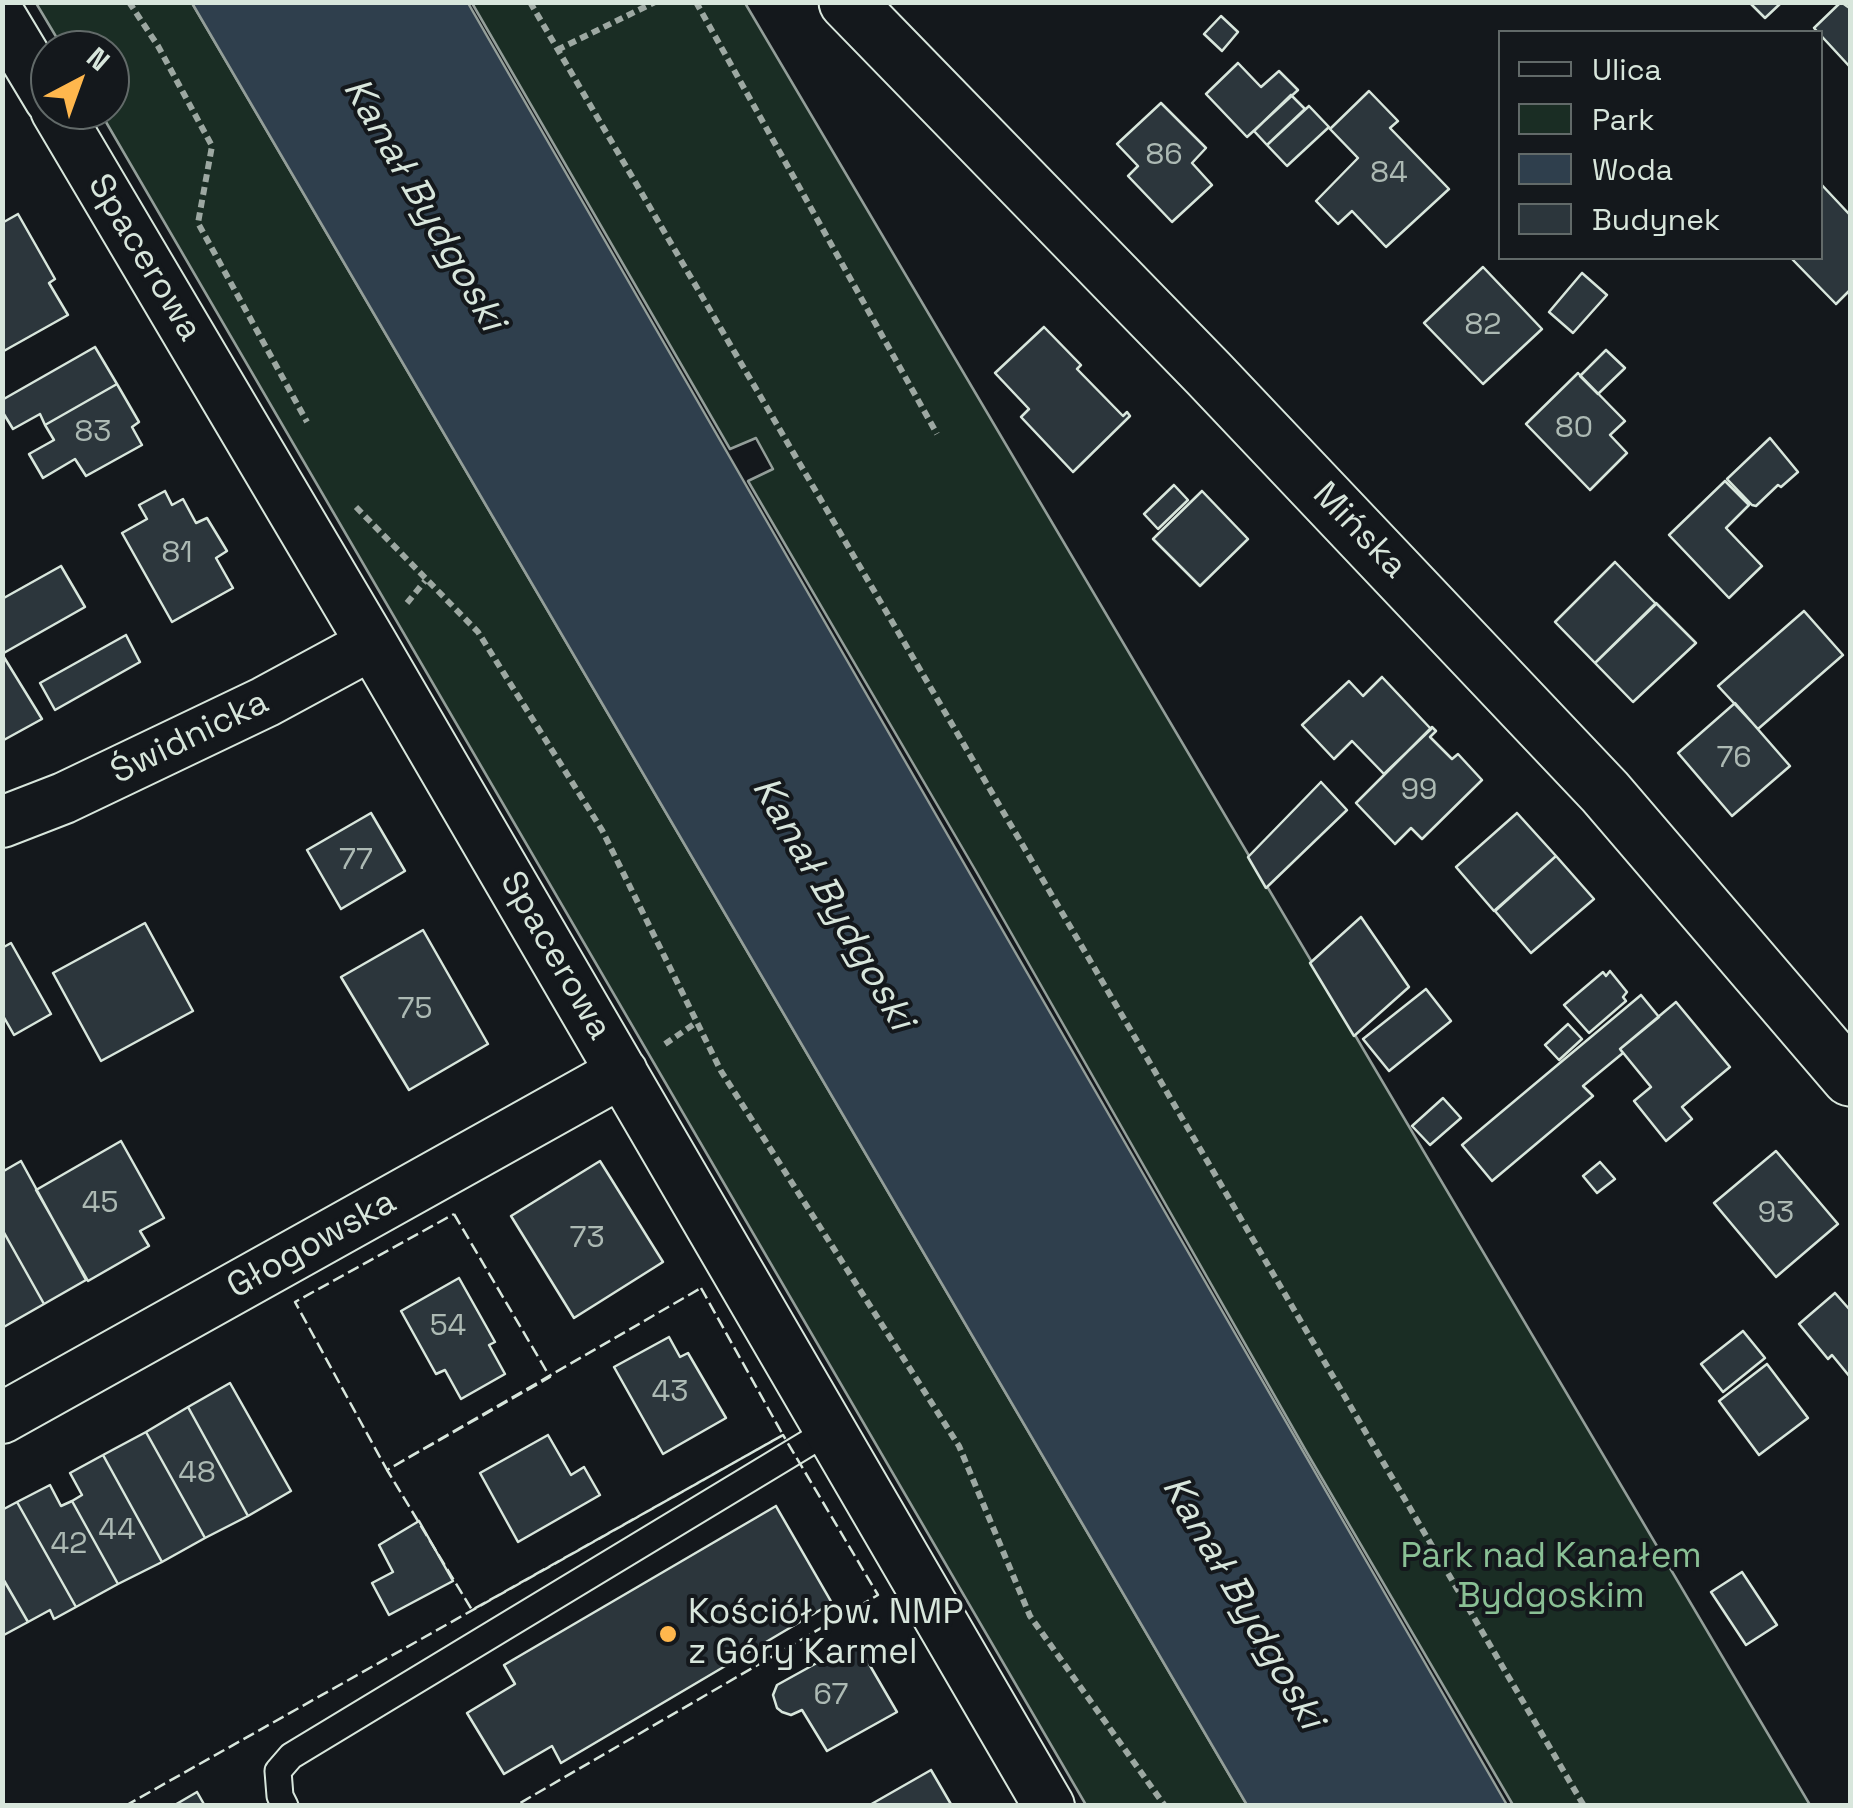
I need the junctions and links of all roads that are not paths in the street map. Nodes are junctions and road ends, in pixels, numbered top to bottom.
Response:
1 (847, 2) edge
2 (2, 19) edge
3 (30, 66) edge
4 (68, 130) edge
5 (372, 644) junction
6 (2, 822) edge
7 (622, 1072) junction
8 (1850, 1078) edge
9 (2, 1418) edge
10 (830, 1430) junction
11 (285, 1806) edge
12 (1049, 1806) edge

1 - 8 street, Mińska
2 - 3 street
4 - 5 street, Spacerowa
5 - 6 street, Świdnicka
5 - 7 street, Spacerowa
7 - 9 street, Głogowska
7 - 10 street, Spacerowa
10 - 11 lane
10 - 12 street, Spacerowa

